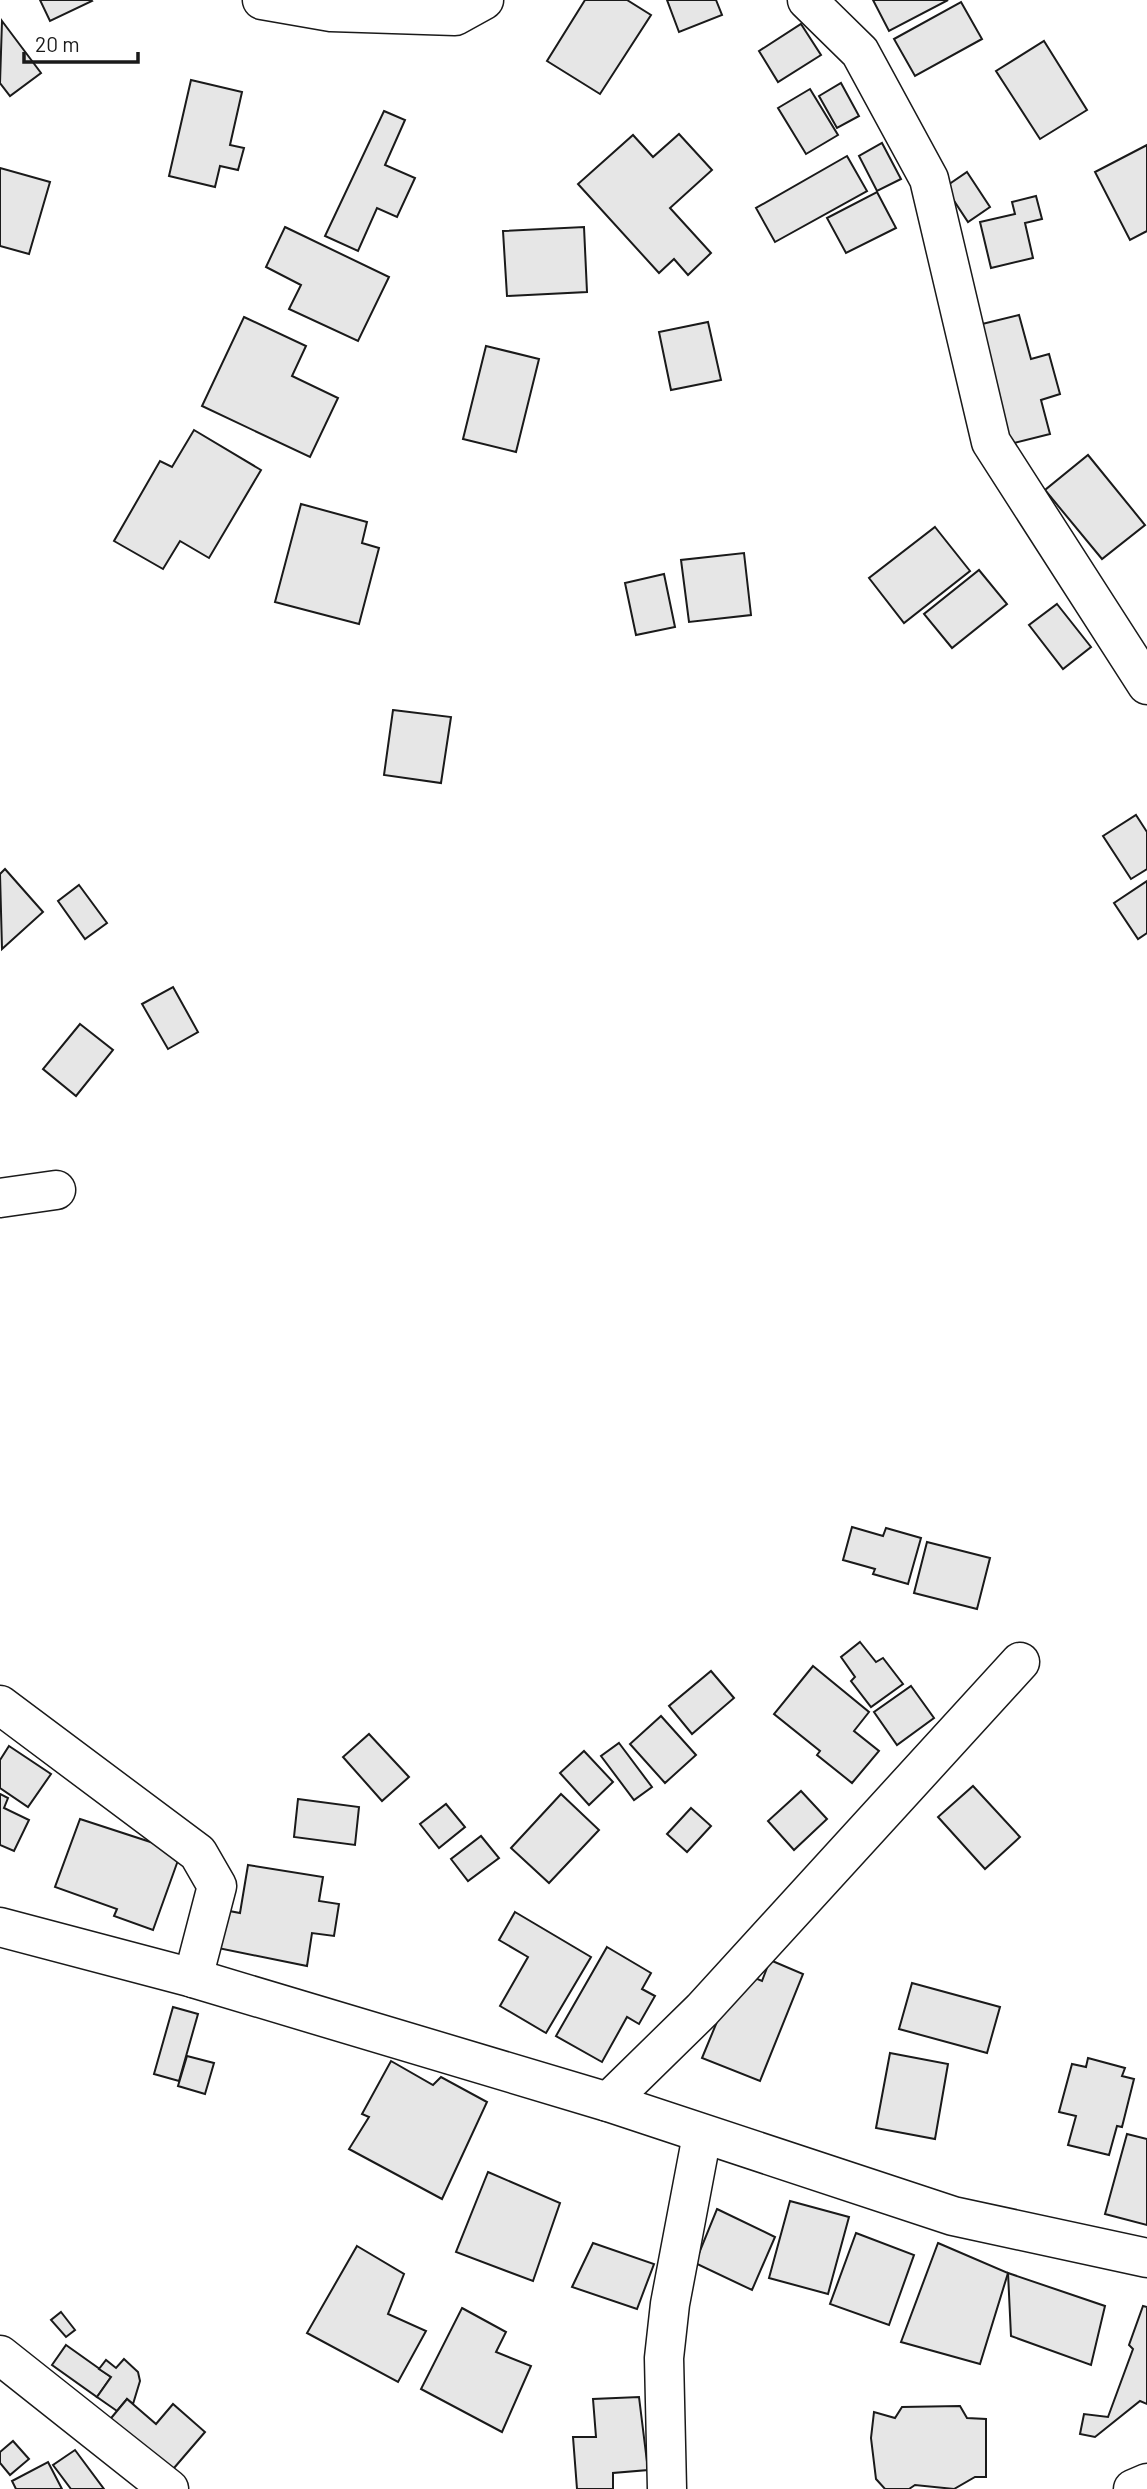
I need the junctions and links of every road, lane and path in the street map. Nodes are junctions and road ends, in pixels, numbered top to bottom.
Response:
1 (262, 0) edge
2 (484, 0) edge
3 (807, 0) edge
4 (1147, 685) edge
5 (57, 1190) dead end
6 (0, 1198) edge
7 (1020, 1662) dead end
8 (0, 1705) edge
9 (0, 1927) edge
10 (193, 1978) junction
11 (608, 2102) junction
12 (702, 2135) junction
13 (1147, 2258) edge
14 (0, 2355) edge
15 (1147, 2483) edge
16 (169, 2489) edge
17 (667, 2489) edge
18 (1133, 2489) edge

1 - 2 street
3 - 4 street
5 - 6 street
7 - 11 street
8 - 10 street
9 - 10 street
10 - 11 street
11 - 12 street
12 - 13 street
12 - 17 street
14 - 16 street
15 - 18 street

